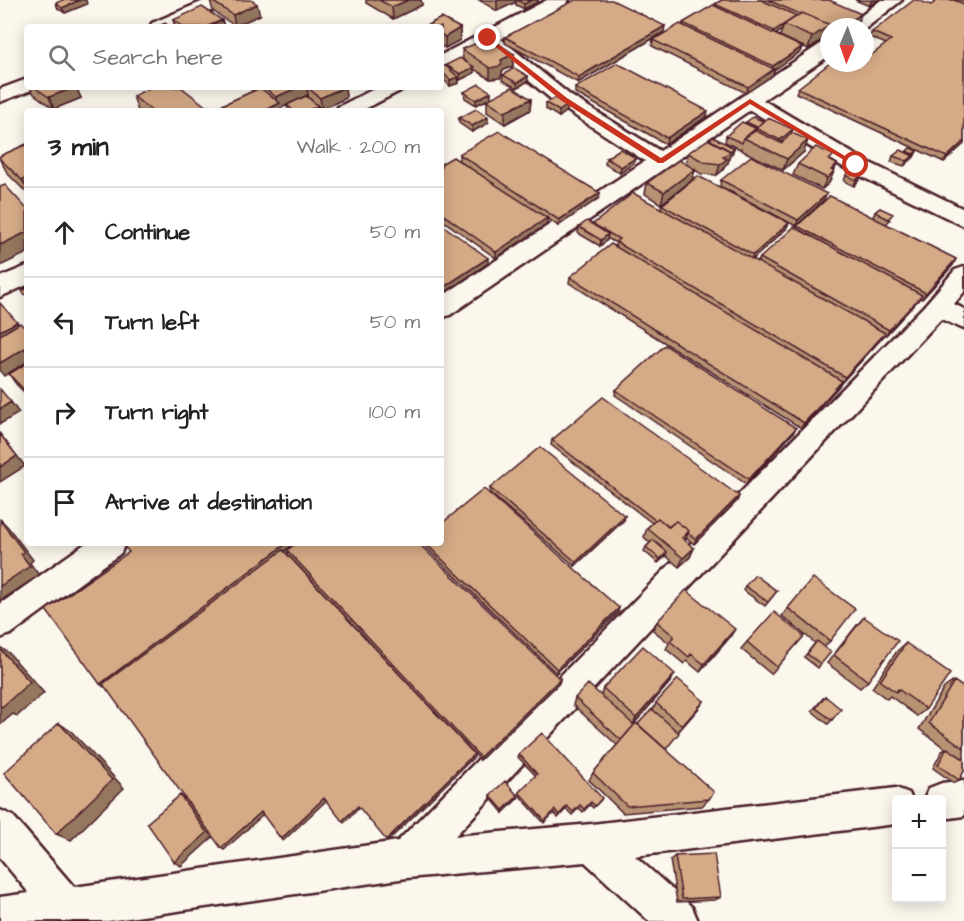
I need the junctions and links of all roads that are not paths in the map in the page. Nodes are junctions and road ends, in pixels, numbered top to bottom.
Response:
1 (221, 0) edge
2 (560, 0) edge
3 (893, 0) edge
4 (868, 18) edge
5 (166, 24) edge
6 (488, 38) junction
7 (820, 53) edge
8 (444, 61) edge
9 (24, 86) edge
10 (387, 90) edge
11 (0, 96) edge
12 (750, 101) junction
13 (351, 108) edge
14 (661, 161) junction
15 (964, 218) edge
16 (24, 276) edge
17 (964, 276) edge
18 (0, 288) edge
19 (444, 307) edge
20 (951, 313) edge
21 (106, 546) edge
22 (0, 622) edge
23 (964, 798) edge
24 (946, 800) edge
25 (892, 807) edge
26 (0, 829) edge
27 (592, 843) junction
28 (407, 859) junction
29 (72, 915) edge
30 (0, 917) edge
31 (678, 921) edge

1 - 5 street
2 - 6 street
3 - 4 street
6 - 8 street
6 - 14 street
7 - 12 street
9 - 11 street
10 - 13 street
12 - 14 street
12 - 15 street
14 - 19 street
16 - 18 street
17 - 20 street
20 - 28 street
21 - 22 street
23 - 24 street
25 - 27 street
26 - 29 street
27 - 28 street
27 - 31 street
28 - 29 street
29 - 30 street

